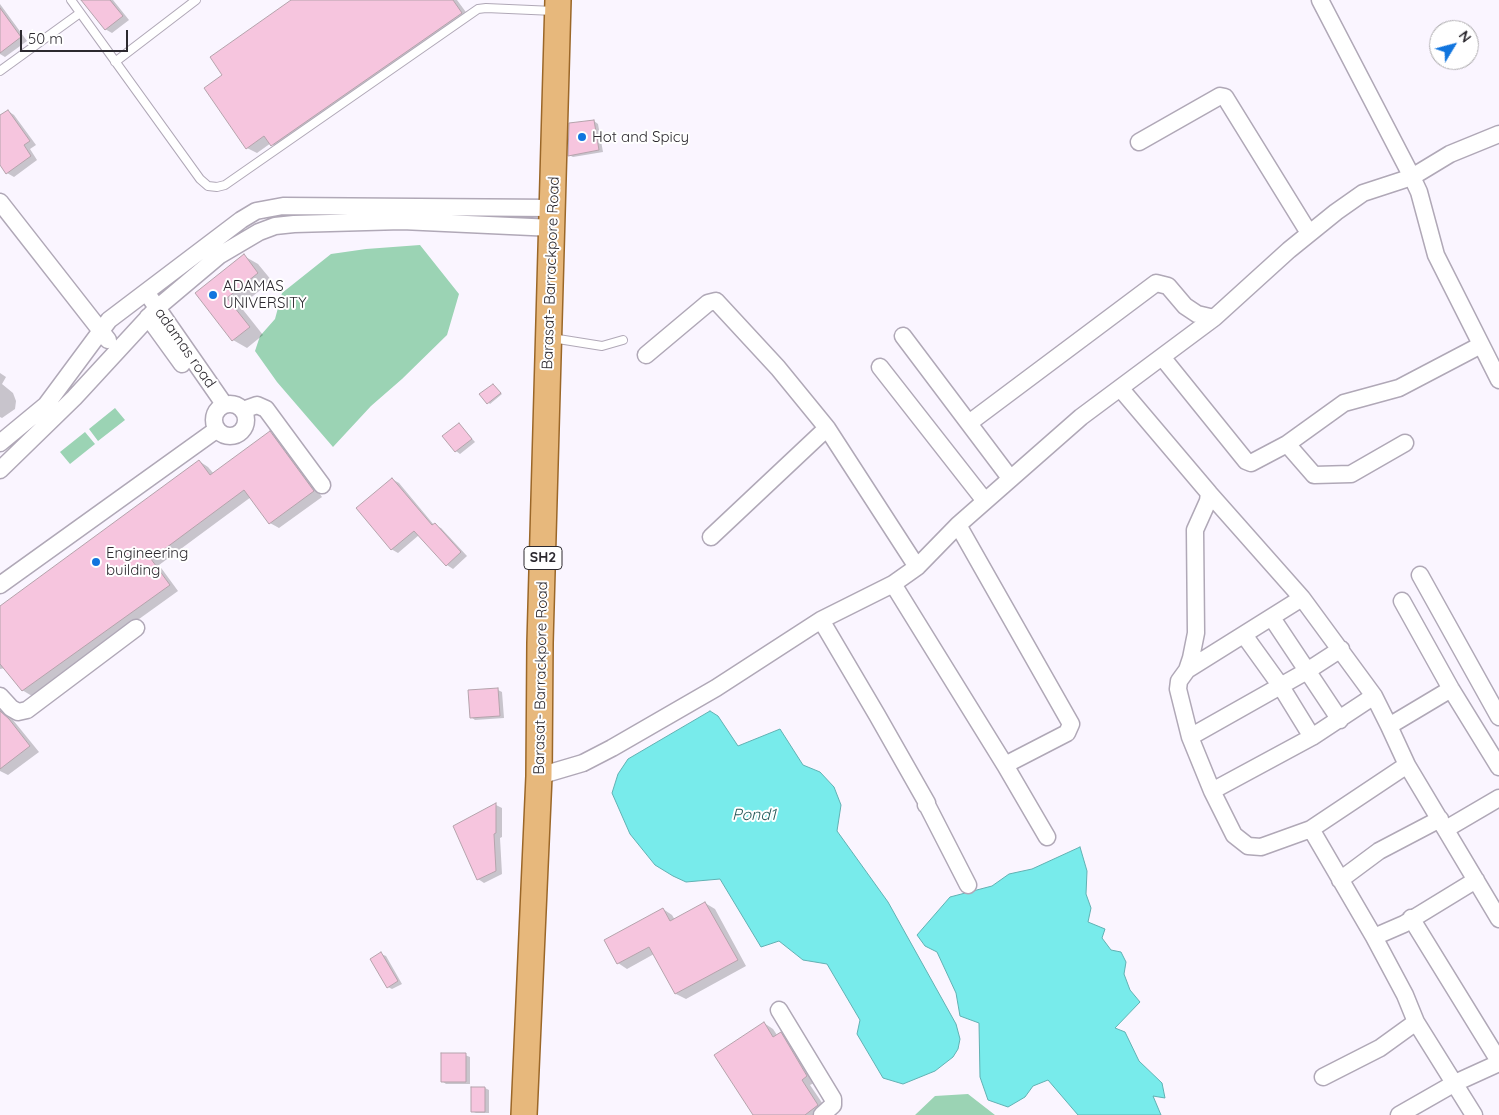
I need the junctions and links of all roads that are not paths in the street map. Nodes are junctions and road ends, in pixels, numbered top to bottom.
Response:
1 (70, 0) edge
2 (196, 0) edge
3 (1320, 0) edge
4 (558, 6) edge
5 (80, 13) junction
6 (115, 62) junction
7 (0, 71) edge
8 (1499, 134) edge
9 (1139, 142) dead end
10 (1412, 178) junction
11 (0, 202) edge
12 (553, 218) junction
13 (1309, 233) junction
14 (146, 291) junction
15 (152, 313) junction
16 (1214, 318) junction
17 (102, 333) junction
18 (903, 336) dead end
19 (550, 338) junction
20 (623, 340) dead end
21 (1481, 345) junction
22 (116, 351) junction
23 (646, 355) dead end
24 (1162, 357) junction
25 (880, 367) dead end
26 (1499, 380) edge
27 (1120, 388) junction
28 (220, 407) junction
29 (243, 410) junction
30 (969, 423) junction
31 (827, 428) junction
32 (216, 430) junction
33 (0, 443) edge
34 (1405, 443) dead end
35 (1287, 444) junction
36 (2, 463) edge
37 (1010, 478) junction
38 (322, 485) dead end
39 (1209, 493) junction
40 (984, 500) junction
41 (958, 525) junction
42 (711, 537) dead end
43 (917, 567) junction
44 (1420, 575) dead end
45 (892, 584) junction
46 (0, 585) edge
47 (1302, 598) junction
48 (1402, 601) dead end
49 (1272, 618) junction
50 (821, 620) junction
51 (136, 628) dead end
52 (1244, 635) junction
53 (1341, 649) junction
54 (1187, 670) junction
55 (1307, 671) junction
56 (1280, 685) junction
57 (1451, 689) junction
58 (0, 696) edge
59 (1374, 696) junction
60 (1499, 717) edge
61 (1340, 720) junction
62 (1389, 726) junction
63 (1190, 737) junction
64 (1312, 737) junction
65 (1497, 758) edge
66 (1005, 765) junction
67 (1407, 765) junction
68 (539, 776) junction
69 (1212, 791) junction
70 (1499, 798) edge
71 (1443, 824) junction
72 (1311, 829) junction
73 (1048, 837) dead end
74 (1340, 880) junction
75 (1476, 880) junction
76 (968, 885) dead end
77 (1410, 918) junction
78 (1499, 919) edge
79 (1374, 937) junction
80 (779, 1010) dead end
81 (1416, 1022) junction
82 (1499, 1062) edge
83 (1323, 1078) dead end
84 (1455, 1083) junction
85 (524, 1115) edge
86 (822, 1115) edge
87 (1399, 1115) edge
88 (1474, 1115) edge

1 - 5 lane
2 - 6 lane
3 - 10 street
4 - 6 lane
4 - 12 main road, Barasat- Barrackpore Road / SH2
5 - 6 lane
5 - 7 lane
8 - 10 street
9 - 13 street
10 - 13 street
10 - 21 street
11 - 17 street
12 - 14 street
12 - 15 street
12 - 19 main road, Barasat- Barrackpore Road / SH2
13 - 16 street
14 - 15 street, adamas road
14 - 17 street
15 - 22 street
15 - 28 street, adamas road
16 - 24 street
16 - 30 street
17 - 22 street
17 - 33 street
18 - 30 street
19 - 20 lane
19 - 68 main road, Barasat- Barrackpore Road / SH2
21 - 26 street
21 - 35 street
22 - 36 street
23 - 31 street
24 - 27 street
24 - 35 street
25 - 40 street
27 - 37 street
27 - 39 street
28 - 29 street
28 - 32 street
29 - 32 street
29 - 38 street
30 - 37 street
31 - 42 street
31 - 43 street
32 - 46 street
34 - 35 street
37 - 40 street
39 - 47 street
39 - 54 street
40 - 41 street
41 - 43 street
41 - 66 street
43 - 45 street
44 - 60 street
45 - 50 street
45 - 66 street
47 - 49 street
47 - 53 street
48 - 57 street
49 - 52 street
49 - 55 street
50 - 68 street
50 - 76 street
51 - 58 street
52 - 54 street
52 - 56 street
53 - 55 street
53 - 59 street
54 - 63 street
55 - 56 street
55 - 61 street
56 - 63 street
56 - 64 street
57 - 62 street
57 - 65 street
59 - 61 street
59 - 62 street
61 - 64 street
62 - 67 street
63 - 69 street
64 - 69 street
66 - 73 street
67 - 71 street
67 - 72 street
68 - 85 main road, Barasat- Barrackpore Road / SH2
69 - 72 street
70 - 71 street
71 - 74 street
71 - 75 street
72 - 74 street
74 - 79 street
75 - 77 street
75 - 78 street
77 - 79 street
77 - 82 street
79 - 81 street
80 - 86 street
81 - 83 street
81 - 84 street
82 - 84 street
84 - 87 street
84 - 88 street

